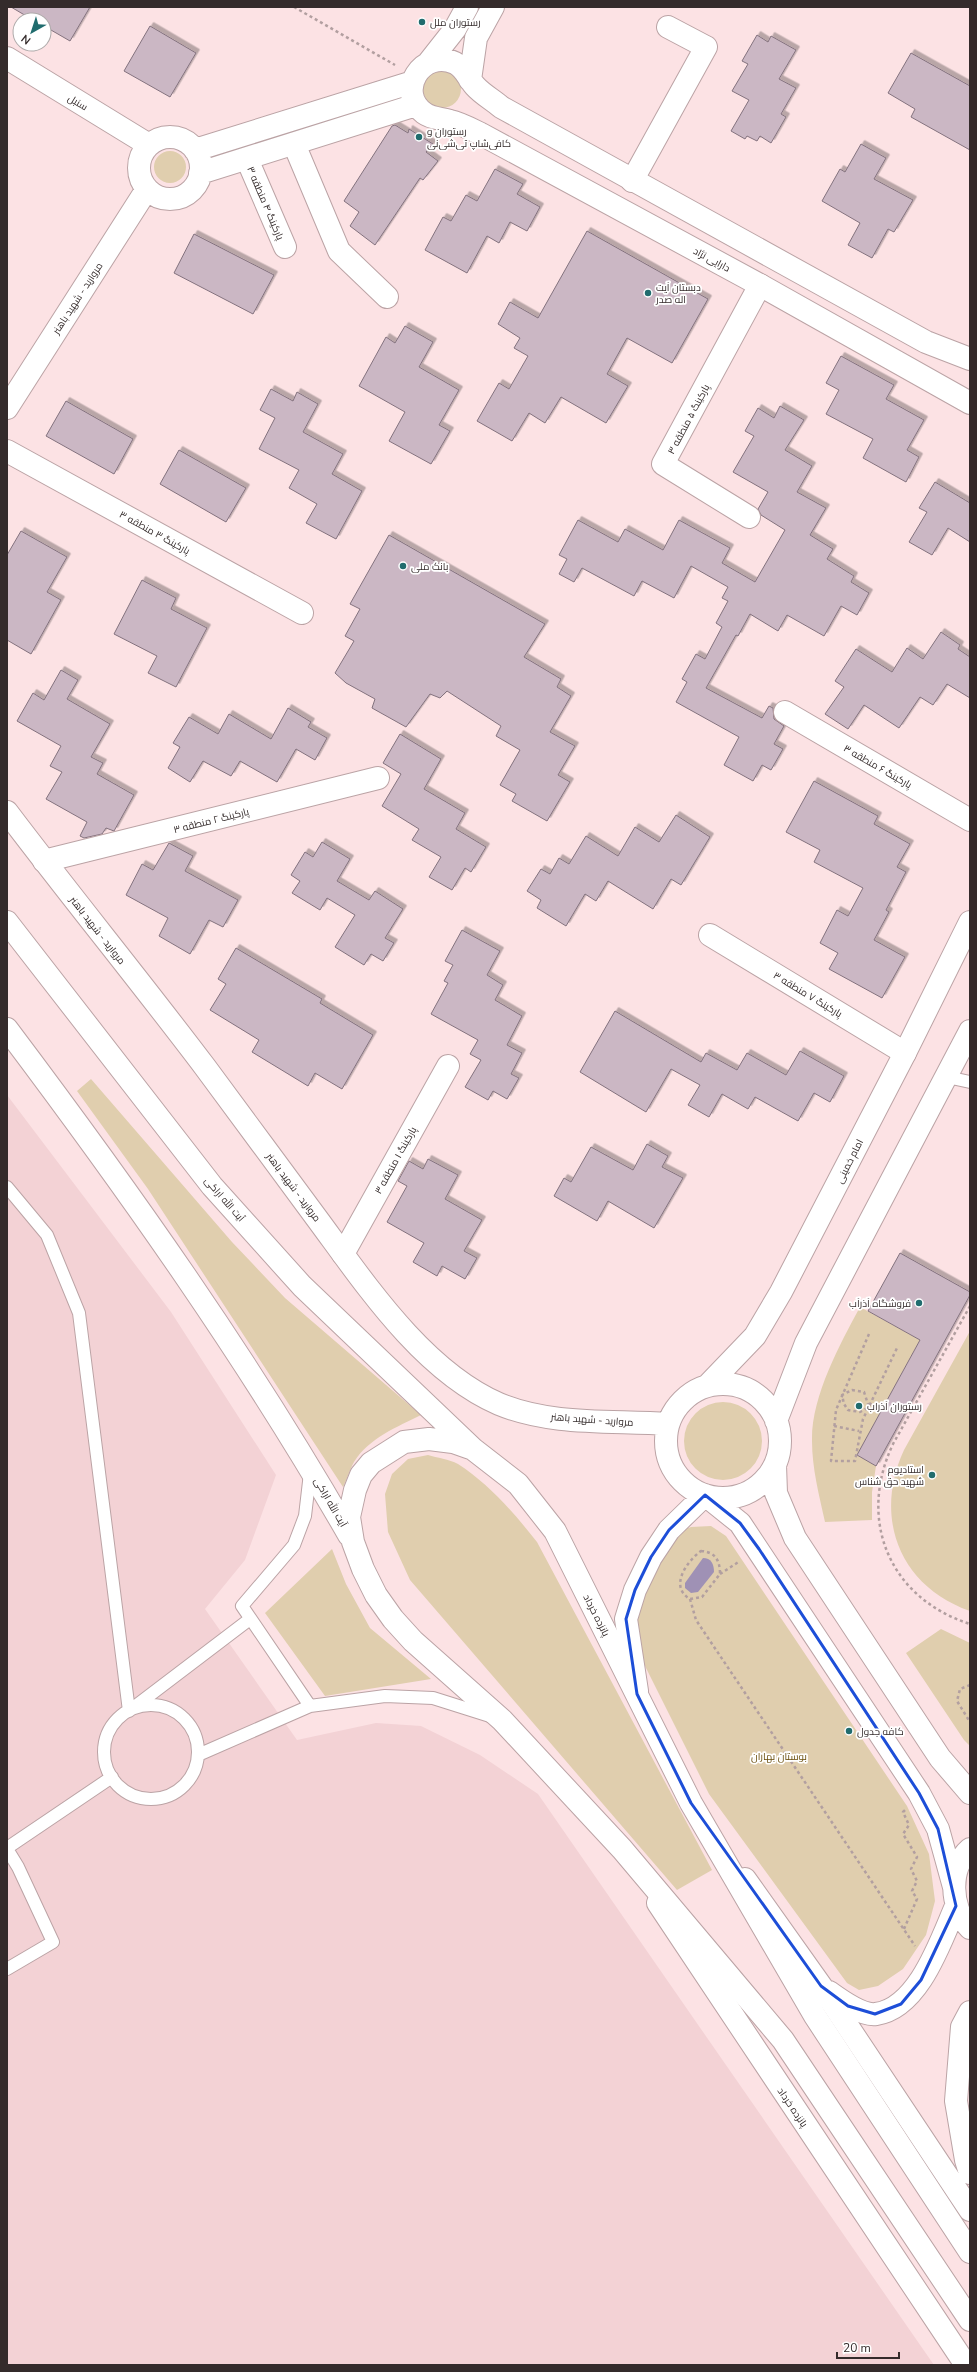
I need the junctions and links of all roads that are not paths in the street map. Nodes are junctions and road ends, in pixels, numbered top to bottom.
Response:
1 (466, 7) edge
2 (493, 7) edge
3 (668, 27) dead end
4 (7, 58) edge
5 (419, 73) junction
6 (473, 83) junction
7 (416, 105) junction
8 (294, 144) junction
9 (149, 145) junction
10 (195, 150) junction
11 (247, 159) junction
12 (200, 173) junction
13 (632, 181) junction
14 (147, 189) junction
15 (285, 247) dead end
16 (760, 285) junction
17 (387, 297) dead end
18 (970, 359) edge
19 (970, 403) edge
20 (7, 408) edge
21 (7, 451) edge
22 (748, 517) dead end
23 (302, 612) dead end
24 (785, 712) dead end
25 (378, 778) dead end
26 (7, 812) edge
27 (970, 820) edge
28 (44, 861) junction
29 (7, 922) edge
30 (970, 922) edge
31 (710, 935) dead end
32 (7, 1029) edge
33 (970, 1031) edge
34 (905, 1053) junction
35 (448, 1066) dead end
36 (947, 1077) junction
37 (970, 1082) edge
38 (7, 1187) edge
39 (343, 1254) junction
40 (707, 1386) junction
41 (776, 1421) junction
42 (668, 1424) junction
43 (473, 1449) junction
44 (775, 1465) junction
45 (311, 1468) junction
46 (705, 1495) junction
47 (353, 1542) junction
48 (250, 1619) junction
49 (637, 1694) junction
50 (310, 1706) junction
51 (129, 1711) junction
52 (502, 1720) junction
53 (198, 1755) junction
54 (112, 1777) junction
55 (970, 1793) edge
56 (691, 1803) junction
57 (7, 1848) edge
58 (622, 1849) junction
59 (970, 1849) edge
60 (955, 1896) junction
61 (970, 1928) edge
62 (7, 1969) edge
63 (820, 1986) junction
64 (970, 2012) edge
65 (970, 2173) edge
66 (970, 2210) edge
67 (970, 2252) edge
68 (970, 2320) edge
69 (966, 2365) edge

1 - 5 street
2 - 6 street
3 - 13 street
4 - 9 street, سنبل
5 - 6 street
5 - 7 street
5 - 10 street
6 - 13 street
7 - 8 street
7 - 16 street, دارایی نژاد
8 - 11 street
8 - 17 street
9 - 10 street
9 - 14 street
10 - 12 street
11 - 12 street
11 - 15 street, پارکینگ ۴ منطقه ۳
12 - 14 street
13 - 18 street
14 - 20 street, مروارید - شهید باهنر
16 - 19 street, دارایی نژاد
16 - 22 street, پارکینگ ۵ منطقه ۳
21 - 23 street, پارکینگ ۳ منطقه ۳
24 - 27 street, پارکینگ ۶ منطقه ۳
25 - 28 street, پارکینگ ۲ منطقه ۳
26 - 28 street, مروارید - شهید باهنر
28 - 39 street, مروارید - شهید باهنر
29 - 43 street, آیت الله اراکی
30 - 34 street, امام خمینی
31 - 34 street, پارکینگ ۷ منطقه ۳
32 - 45 street, آیت الله اراکی
33 - 36 street
34 - 40 street, امام خمینی
35 - 39 street, پارکینگ ۱ منطقه ۳
36 - 37 lane
36 - 41 street
38 - 51 lane
39 - 42 street, مروارید - شهید باهنر
40 - 41 street
40 - 42 street
41 - 44 street
42 - 46 street
43 - 47 street
43 - 49 street, پانزده خرداد
44 - 46 street
44 - 55 street
45 - 47 street, آیت الله اراکی
45 - 48 lane
46 - 49 street
46 - 60 street
47 - 52 street, پانزده خرداد
48 - 50 lane
48 - 51 lane
49 - 56 street, پانزده خرداد
50 - 52 lane
50 - 53 lane
51 - 53 lane
51 - 54 lane
52 - 58 street, پانزده خرداد
53 - 54 lane
54 - 57 lane
56 - 63 street, پانزده خرداد
56 - 67 street, پانزده خرداد
57 - 62 lane
58 - 68 street, پانزده خرداد
58 - 69 street, پانزده خرداد
59 - 60 street
60 - 61 street
60 - 63 street
63 - 66 street, پانزده خرداد
64 - 65 street

